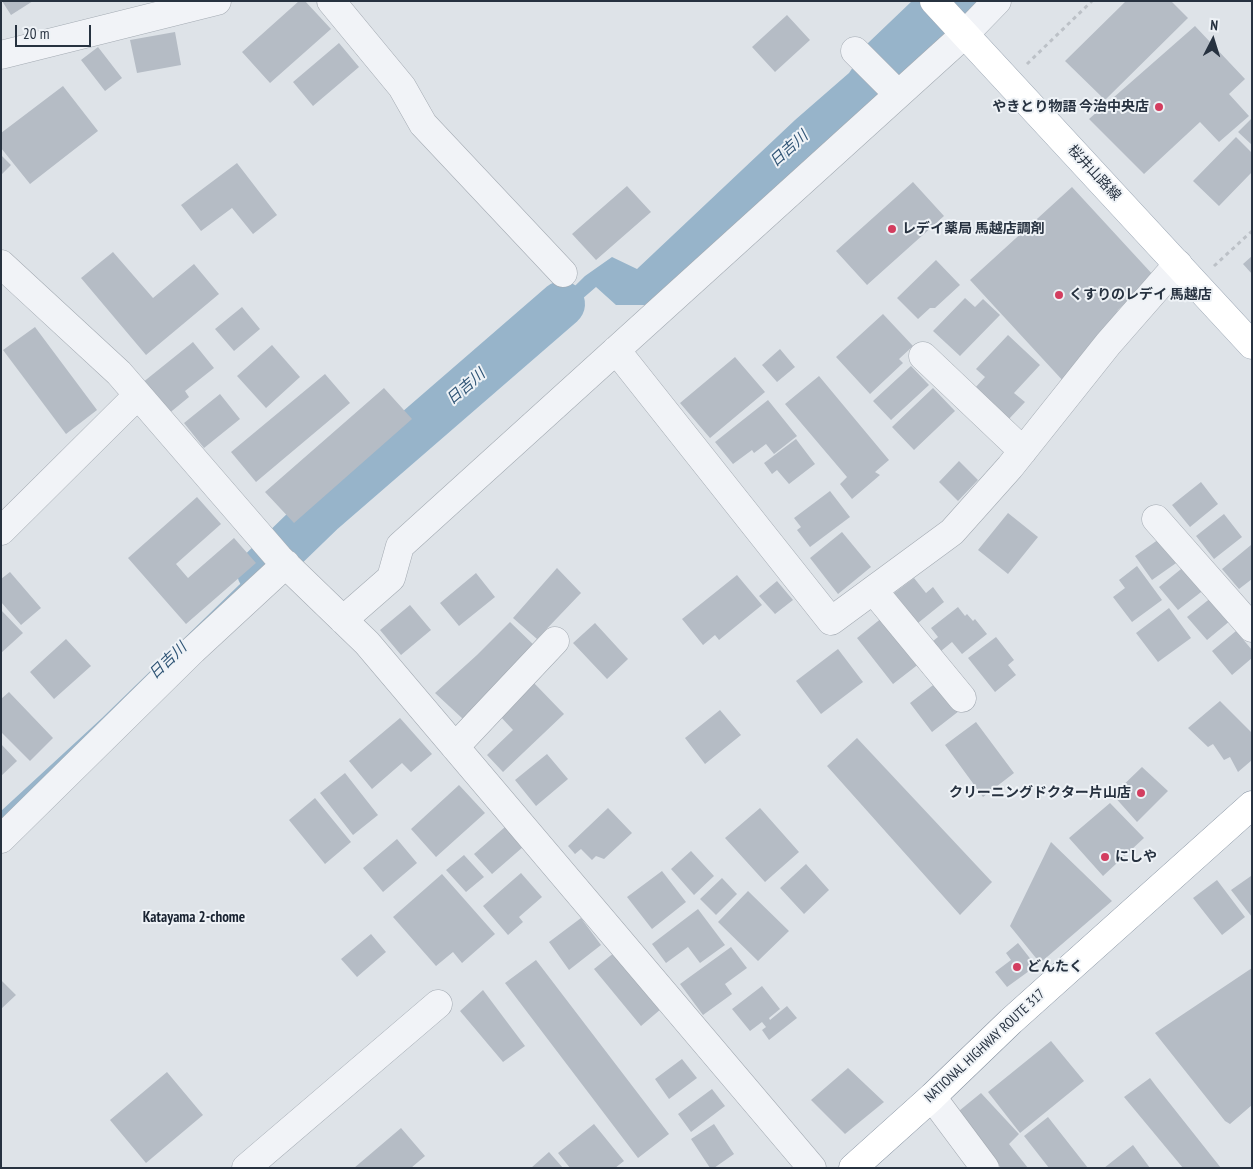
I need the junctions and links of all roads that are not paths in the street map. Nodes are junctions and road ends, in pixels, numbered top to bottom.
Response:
1 (217, 1) edge
2 (331, 1) edge
3 (934, 1) edge
4 (997, 1) edge
5 (964, 33) junction
6 (855, 51) dead end
7 (1, 55) edge
8 (897, 93) junction
9 (1, 264) edge
10 (563, 273) dead end
11 (1187, 274) junction
12 (1252, 345) edge
13 (616, 350) junction
14 (923, 356) dead end
15 (138, 395) junction
16 (1023, 451) junction
17 (1156, 519) dead end
18 (1, 531) edge
19 (278, 556) junction
20 (874, 590) junction
21 (343, 620) junction
22 (1252, 628) edge
23 (555, 640) dead end
24 (962, 698) dead end
25 (455, 746) junction
26 (1252, 805) edge
27 (1, 839) edge
28 (438, 1004) dead end
29 (932, 1097) junction
30 (246, 1168) edge
31 (812, 1168) edge
32 (853, 1168) edge
33 (985, 1168) edge

1 - 7 street
2 - 10 street
3 - 5 main road, 桜井山路線
4 - 5 street
5 - 8 street
5 - 11 main road, 桜井山路線
6 - 8 street
8 - 13 street
9 - 15 street
11 - 12 main road, 桜井山路線
11 - 16 street
13 - 20 street
13 - 21 street
14 - 16 street
15 - 18 street
15 - 19 street
16 - 20 street
17 - 22 street
19 - 21 street
19 - 27 street
20 - 24 street
21 - 25 street
23 - 25 street
25 - 31 street
26 - 29 main road, NATIONAL HIGHWAY ROUTE 317
28 - 30 street
29 - 32 main road, NATIONAL HIGHWAY ROUTE 317
29 - 33 street

